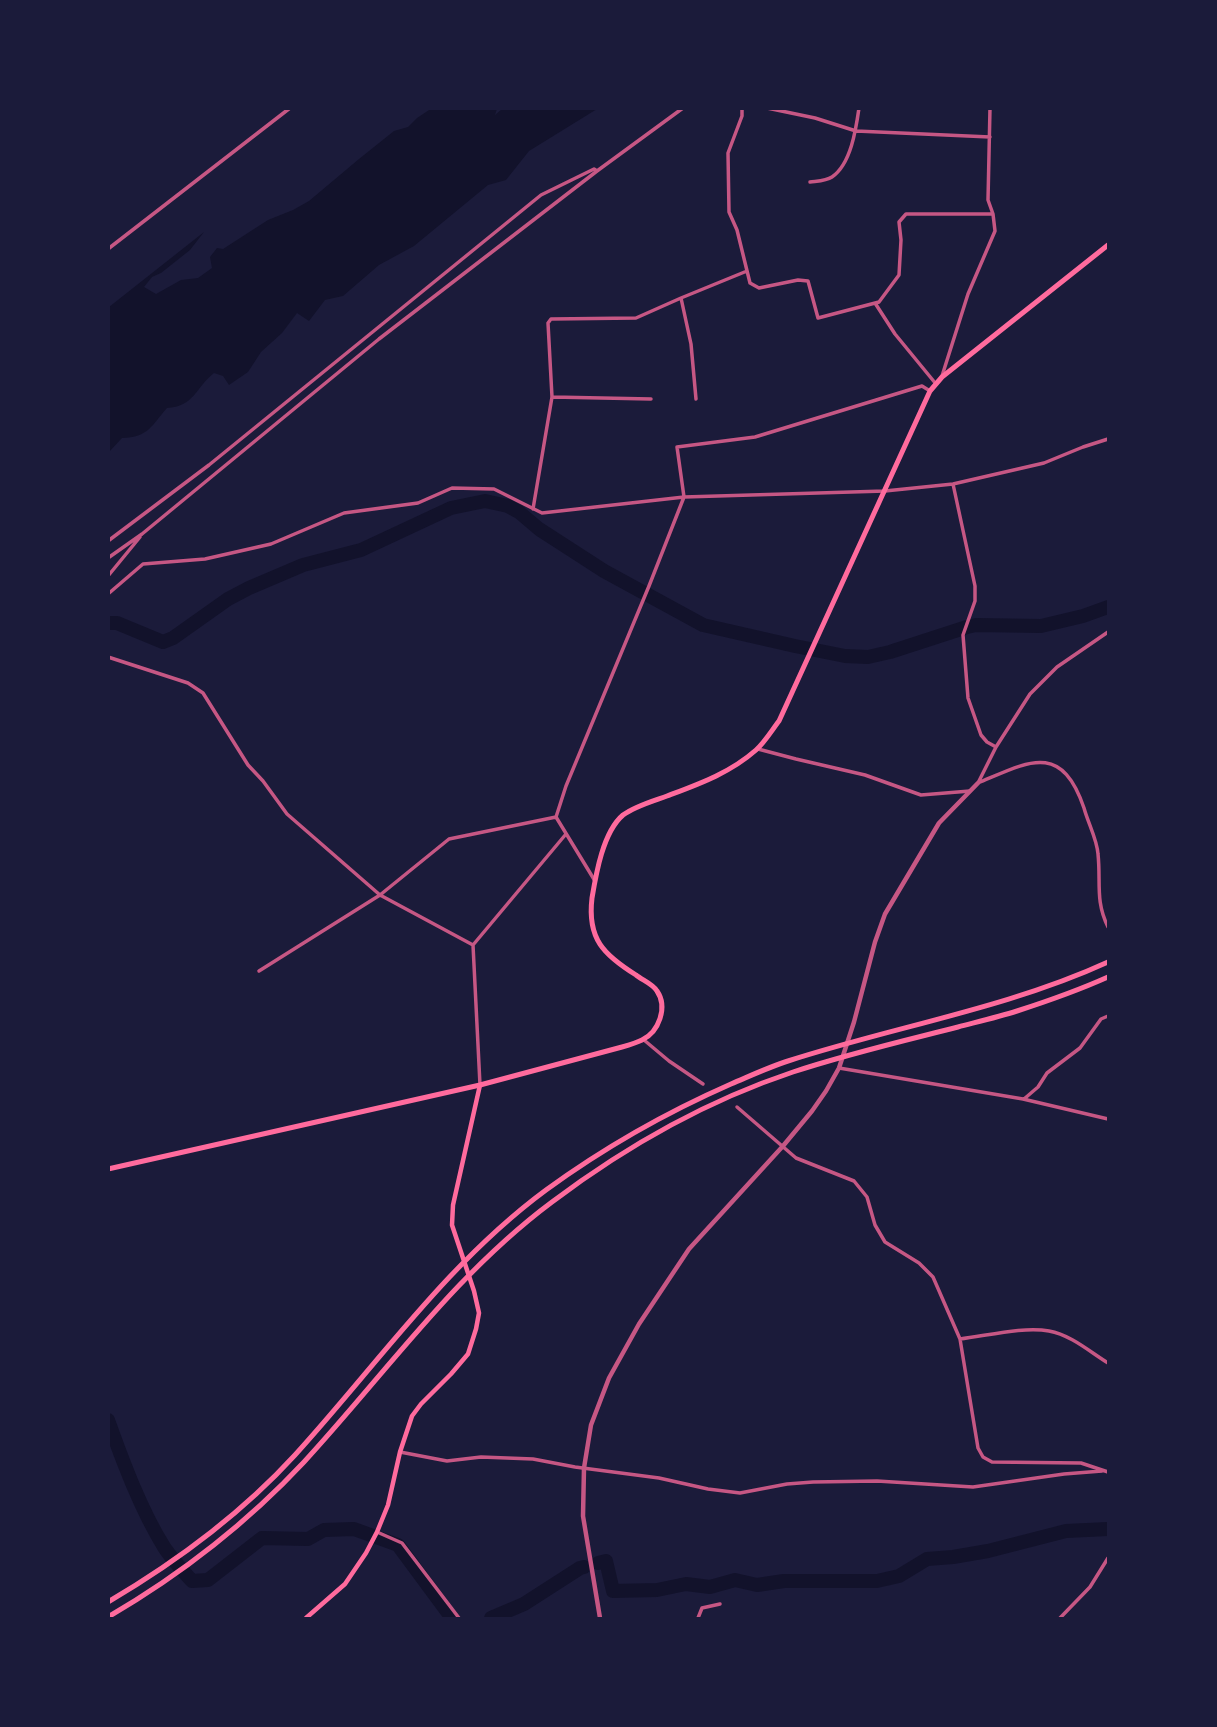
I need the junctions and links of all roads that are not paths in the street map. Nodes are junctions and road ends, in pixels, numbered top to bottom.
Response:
1 (289, 108) edge
2 (683, 108) edge
3 (742, 108) edge
4 (859, 108) edge
5 (990, 108) edge
6 (769, 109) edge
7 (856, 131) junction
8 (990, 137) junction
9 (597, 172) junction
10 (810, 182) dead end
11 (993, 214) junction
12 (1108, 244) edge
13 (108, 249) edge
14 (747, 271) junction
15 (681, 298) junction
16 (875, 303) junction
17 (942, 377) junction
18 (936, 384) junction
19 (930, 391) junction
20 (552, 397) junction
21 (651, 399) dead end
22 (696, 399) dead end
23 (1108, 439) edge
24 (953, 484) junction
25 (885, 491) junction
26 (684, 496) junction
27 (533, 509) junction
28 (142, 534) junction
29 (108, 541) edge
30 (108, 558) edge
31 (108, 576) edge
32 (108, 594) edge
33 (1108, 632) edge
34 (108, 657) edge
35 (996, 747) junction
36 (758, 748) junction
37 (978, 783) junction
38 (970, 791) junction
39 (556, 817) junction
40 (566, 834) junction
41 (595, 882) junction
42 (380, 895) junction
43 (1108, 927) edge
44 (473, 945) junction
45 (1108, 962) edge
46 (259, 971) dead end
47 (1108, 977) edge
48 (1108, 1016) edge
49 (644, 1040) junction
50 (839, 1068) junction
51 (703, 1084) dead end
52 (480, 1085) junction
53 (1023, 1100) junction
54 (737, 1107) dead end
55 (1108, 1119) edge
56 (783, 1146) junction
57 (108, 1169) edge
58 (463, 1262) junction
59 (468, 1275) junction
60 (960, 1339) junction
61 (1108, 1363) edge
62 (400, 1452) junction
63 (584, 1468) junction
64 (1102, 1471) junction
65 (1108, 1472) edge
66 (377, 1532) junction
67 (1108, 1558) edge
68 (108, 1602) edge
69 (720, 1604) dead end
70 (108, 1617) edge
71 (306, 1619) edge
72 (460, 1619) edge
73 (600, 1619) edge
74 (698, 1619) edge
75 (1060, 1619) edge

1 - 13 street
2 - 9 street
3 - 14 street
4 - 7 street
5 - 8 street
6 - 7 street
7 - 8 street
7 - 10 street
8 - 11 street
9 - 28 street
9 - 29 street
11 - 16 street
11 - 17 street
12 - 17 main road
14 - 15 street
14 - 16 street
15 - 20 street
15 - 22 street
16 - 18 street
17 - 18 main road
18 - 19 main road
19 - 25 main road
19 - 26 street
20 - 21 street
20 - 27 street
23 - 24 street
24 - 25 street
24 - 35 street
25 - 26 street
25 - 36 main road
26 - 27 street
26 - 39 street
27 - 32 street
28 - 30 street
28 - 31 street
33 - 35 street
34 - 42 street
35 - 37 street
36 - 38 street
36 - 41 main road
37 - 38 street
37 - 43 street
38 - 50 street
39 - 40 street
39 - 42 street
40 - 41 street
40 - 44 street
41 - 49 main road
42 - 44 street
42 - 46 street
44 - 52 street
45 - 58 main road
47 - 59 main road
48 - 53 street
49 - 51 street
49 - 52 main road
50 - 53 street
50 - 56 street
52 - 57 main road
52 - 58 main road
53 - 55 street
54 - 56 street
56 - 60 street
56 - 63 street
58 - 59 main road
58 - 68 main road
59 - 62 main road
59 - 70 main road
60 - 61 street
60 - 64 street
62 - 63 street
62 - 66 main road
63 - 64 street
63 - 73 street
64 - 65 street
66 - 71 main road
66 - 72 street
67 - 75 street
69 - 74 street

